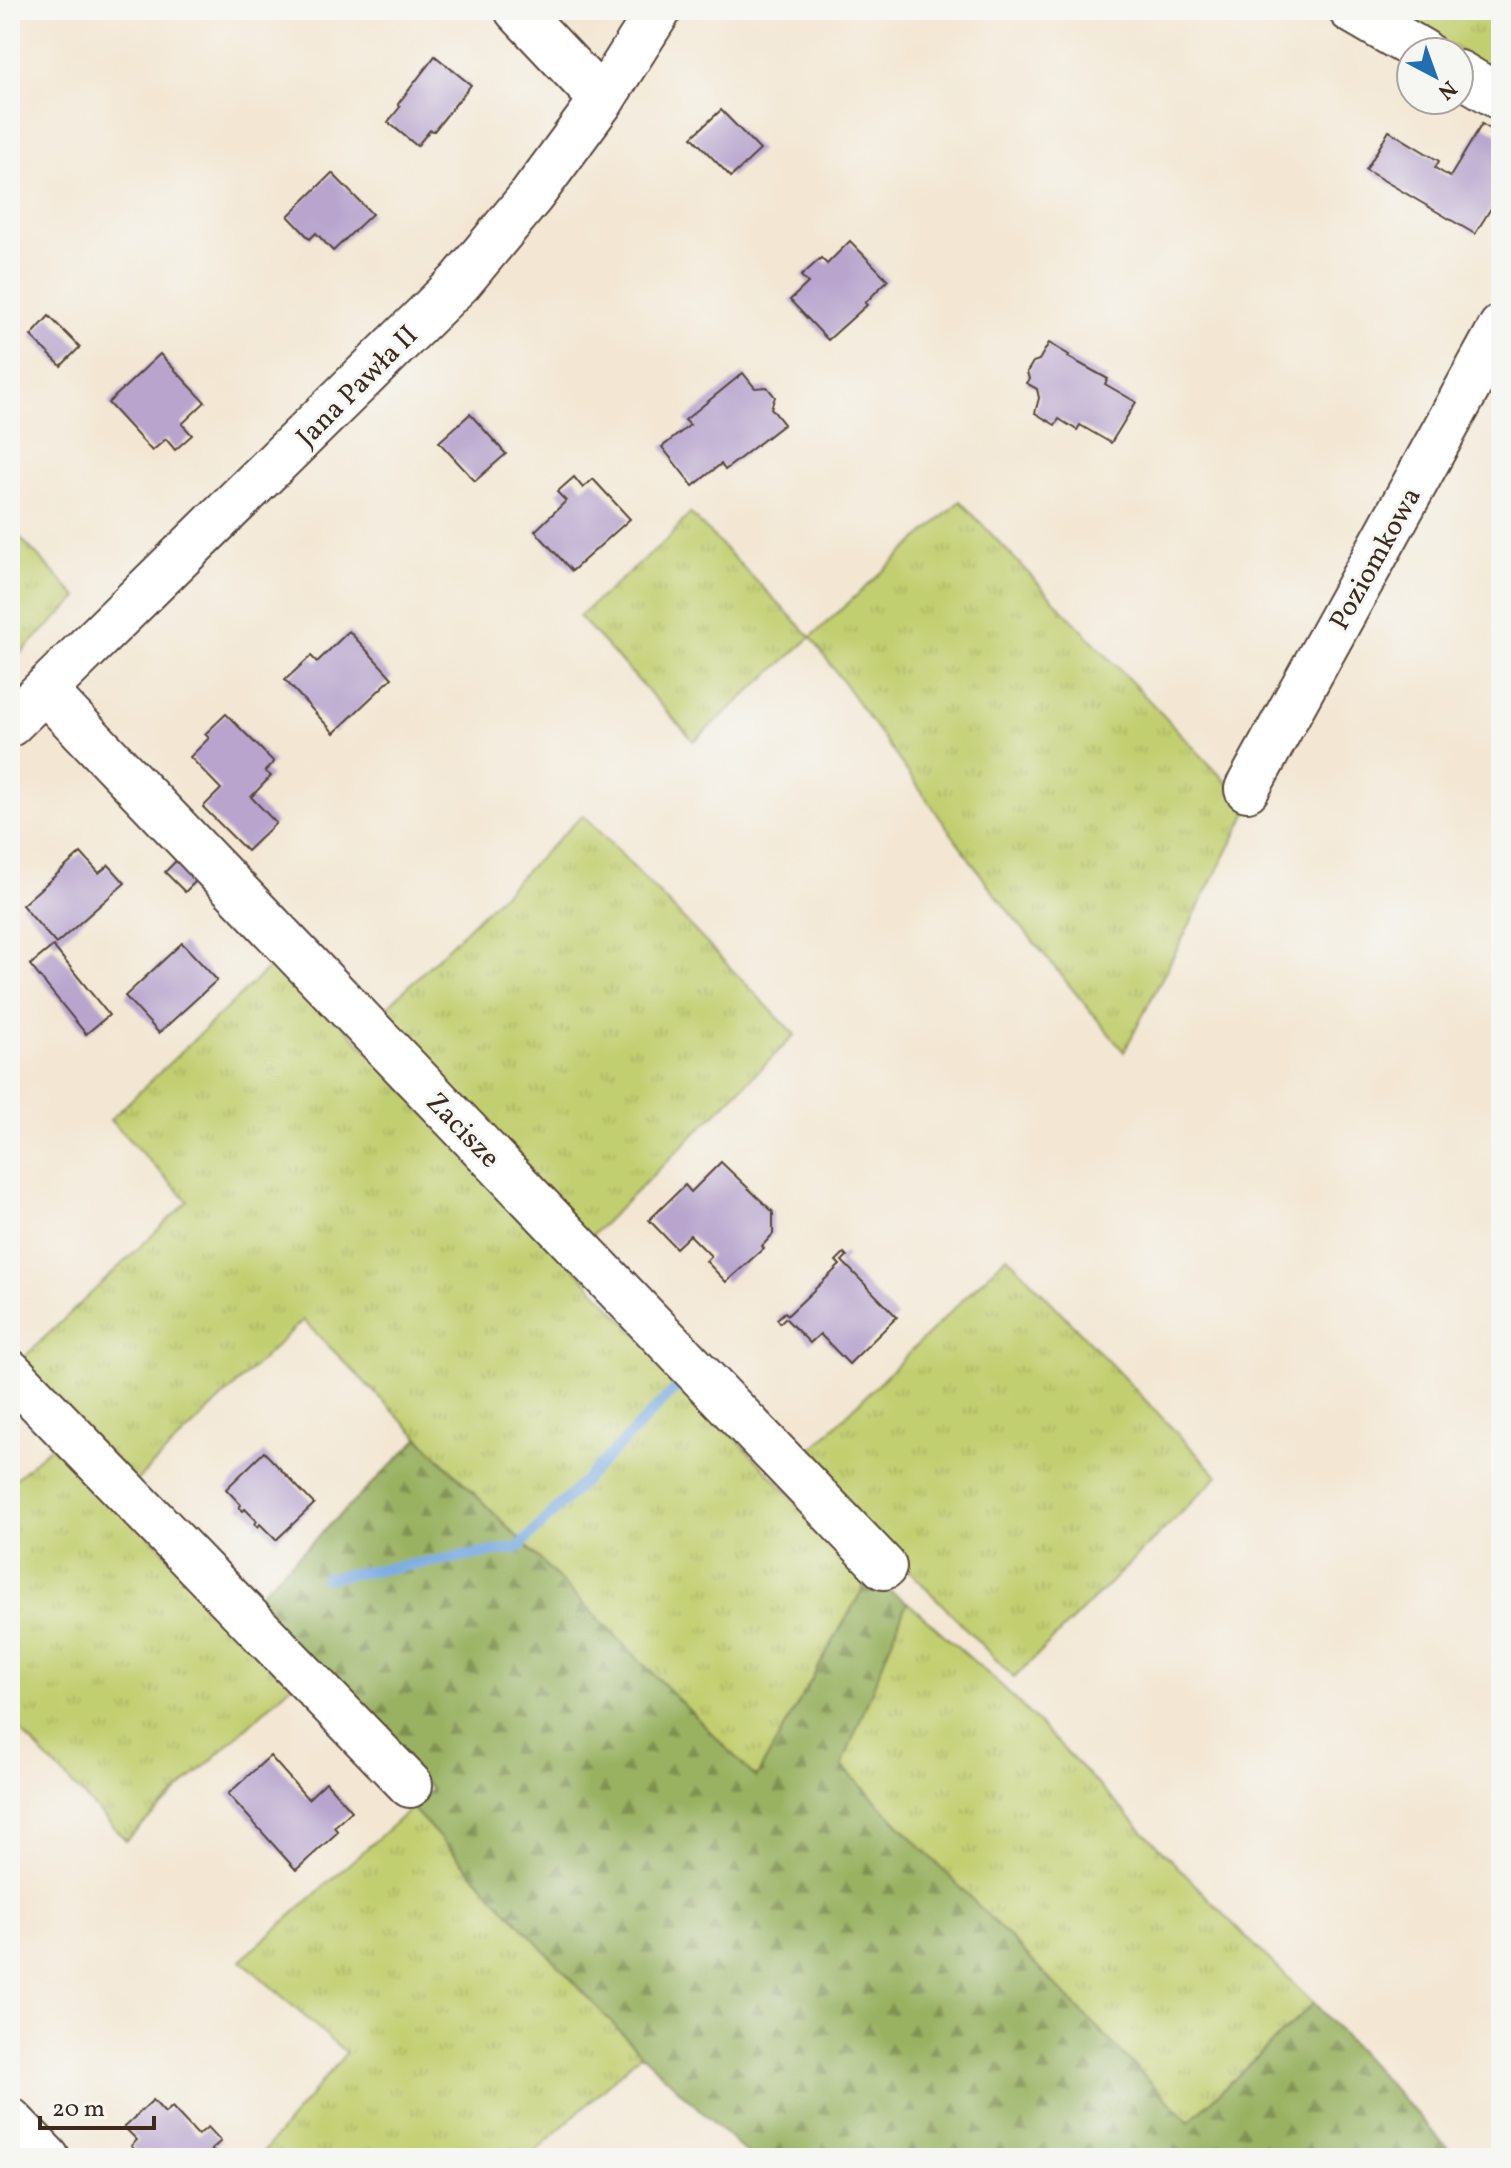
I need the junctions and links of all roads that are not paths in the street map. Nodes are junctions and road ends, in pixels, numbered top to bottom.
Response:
1 (517, 10) edge
2 (659, 10) edge
3 (1351, 10) edge
4 (1396, 36) edge
5 (1475, 83) edge
6 (1501, 98) edge
7 (602, 100) junction
8 (1501, 327) edge
9 (45, 691) junction
10 (10, 724) edge
11 (1247, 789) dead end
12 (10, 1372) edge
13 (884, 1567) dead end
14 (410, 1785) dead end
15 (10, 2120) edge
16 (47, 2158) edge

1 - 7 street
2 - 7 street, Jana Pawła II
3 - 4 street
5 - 6 street
7 - 9 street, Jana Pawła II
8 - 11 street, Poziomkowa
9 - 10 street, Jana Pawła II
9 - 13 street, Zacisze
12 - 14 street
15 - 16 street

